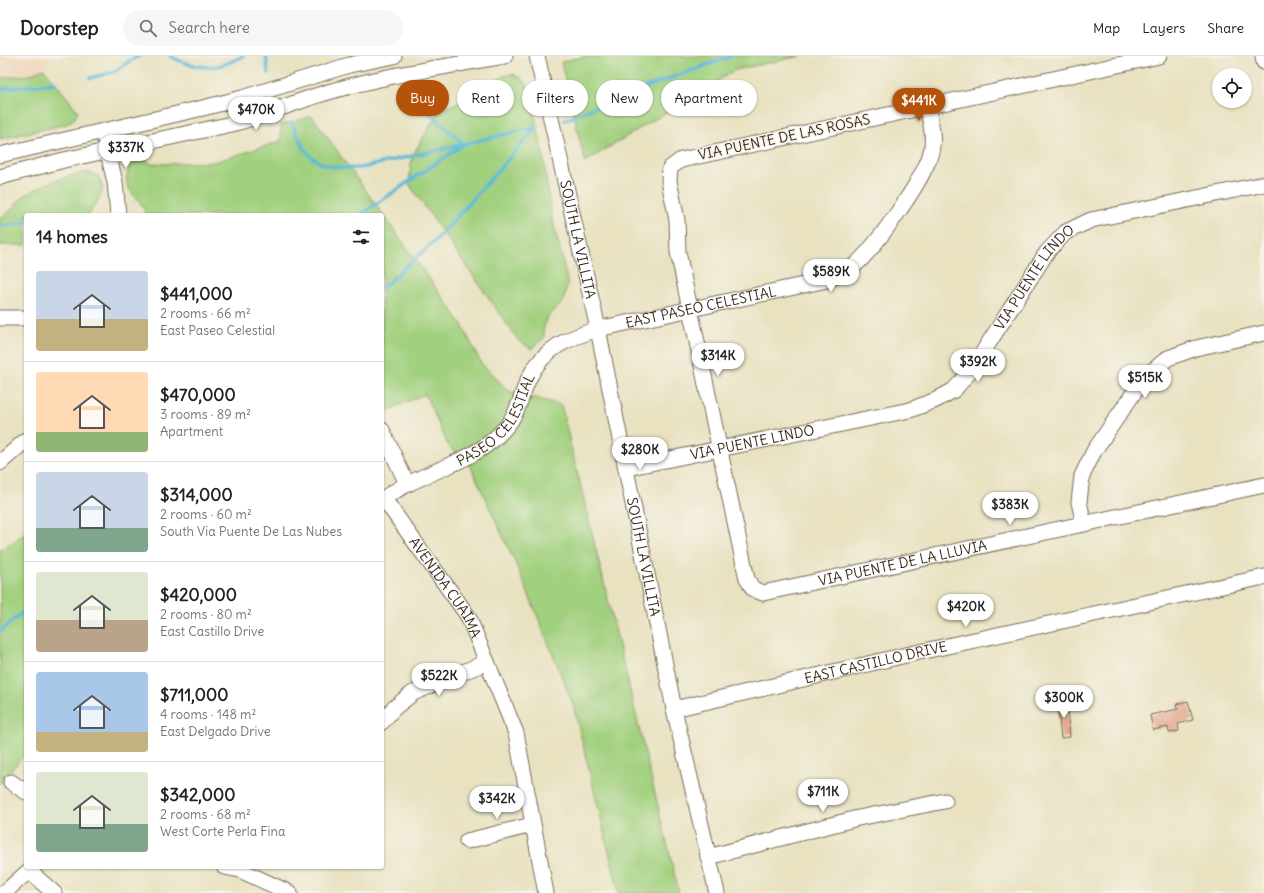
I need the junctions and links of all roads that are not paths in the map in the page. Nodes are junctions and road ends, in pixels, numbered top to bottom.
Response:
1 (394, 56) edge
2 (505, 56) edge
3 (537, 56) edge
4 (1159, 56) edge
5 (1263, 56) edge
6 (1264, 62) edge
7 (927, 106) junction
8 (101, 131) junction
9 (108, 151) junction
10 (0, 155) edge
11 (0, 177) edge
12 (1264, 184) edge
13 (118, 213) edge
14 (690, 309) junction
15 (0, 318) edge
16 (24, 318) edge
17 (598, 329) junction
18 (1264, 333) edge
19 (384, 434) edge
20 (24, 442) edge
21 (719, 449) junction
22 (0, 463) edge
23 (626, 468) junction
24 (407, 484) junction
25 (1264, 485) edge
26 (384, 498) edge
27 (384, 500) edge
28 (1084, 524) junction
29 (1264, 577) edge
30 (487, 662) junction
31 (674, 708) junction
32 (384, 720) edge
33 (11, 782) dead end
34 (24, 791) edge
35 (945, 801) dead end
36 (532, 825) junction
37 (467, 841) dead end
38 (708, 857) junction
39 (31, 869) edge
40 (241, 869) edge
41 (4, 893) edge
42 (54, 893) edge
43 (290, 893) edge
44 (546, 893) edge
45 (716, 893) edge

1 - 8 street
2 - 9 street
3 - 17 street, SOUTH LA VILLITA
4 - 7 street, VIA PUENTE DE LAS ROSAS
5 - 6 street
7 - 14 street, EAST PASEO CELESTIAL
7 - 14 street, VIA PUENTE DE LAS ROSAS
8 - 9 street
8 - 10 street
9 - 11 street
9 - 13 street
12 - 21 street, VIA PUENTE LINDO
14 - 17 street, EAST PASEO CELESTIAL
14 - 21 street
15 - 16 street
17 - 23 street, SOUTH LA VILLITA
17 - 24 street, PASEO CELESTIAL
18 - 28 street
19 - 24 street
20 - 22 street
21 - 23 street, VIA PUENTE LINDO
21 - 28 street, VIA PUENTE DE LA LLUVIA
23 - 31 street, SOUTH LA VILLITA
24 - 26 street, PASEO CELESTIAL
25 - 28 street, VIA PUENTE DE LA LLUVIA
27 - 30 street, AVENIDA CUAIMA
29 - 31 street, EAST CASTILLO DRIVE
30 - 32 street
30 - 36 street, AVENIDA CUAIMA
31 - 38 street, SOUTH LA VILLITA
33 - 34 street
35 - 38 street
36 - 37 street
36 - 44 street, AVENIDA CUAIMA
38 - 45 street, SOUTH LA VILLITA
39 - 41 street
39 - 42 street
40 - 43 street

